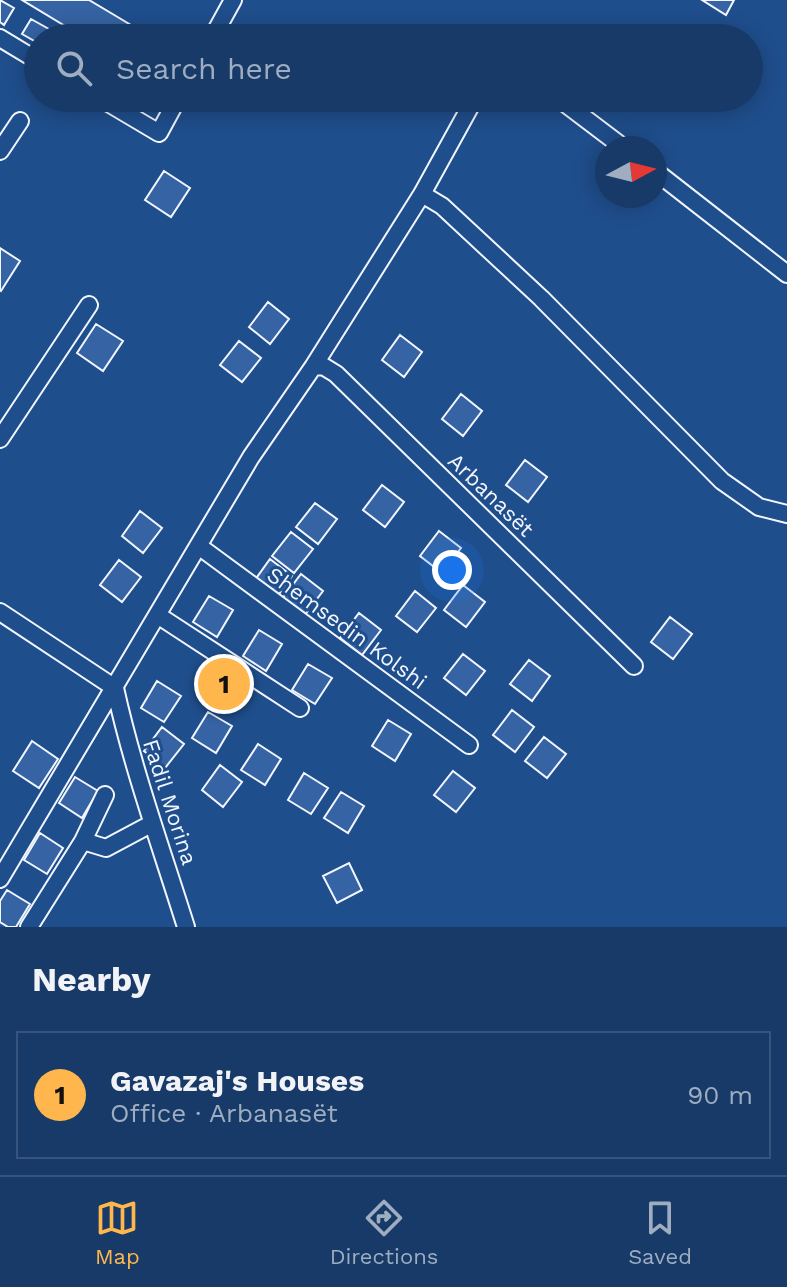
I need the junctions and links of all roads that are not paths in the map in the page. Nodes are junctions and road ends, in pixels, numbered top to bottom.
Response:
1 (233, 0) edge
2 (220, 24) edge
3 (0, 38) edge
4 (24, 53) edge
5 (124, 112) edge
6 (170, 112) edge
7 (467, 112) edge
8 (576, 112) edge
9 (20, 121) dead end
10 (608, 136) edge
11 (0, 151) edge
12 (667, 180) edge
13 (422, 194) junction
14 (787, 274) edge
15 (89, 305) dead end
16 (313, 367) junction
17 (0, 439) edge
18 (787, 514) edge
19 (200, 547) junction
20 (0, 612) edge
21 (159, 616) junction
22 (634, 666) dead end
23 (115, 688) junction
24 (300, 708) dead end
25 (469, 745) dead end
26 (105, 795) dead end
27 (151, 824) junction
28 (83, 841) junction
29 (0, 879) edge
30 (29, 927) edge
31 (186, 927) edge

1 - 2 street
3 - 4 street
5 - 6 street
7 - 13 street
8 - 10 street
9 - 11 street
12 - 14 street
13 - 16 street
13 - 18 street
15 - 17 street
16 - 19 street
16 - 22 street, Arbanasët
19 - 21 street
19 - 25 street, Shemsedin Kolshi
20 - 23 street
21 - 23 street
21 - 24 street
23 - 27 street, Fadil Morina
23 - 29 street
26 - 28 street
27 - 28 street
27 - 31 street, Fadil Morina
28 - 30 street

